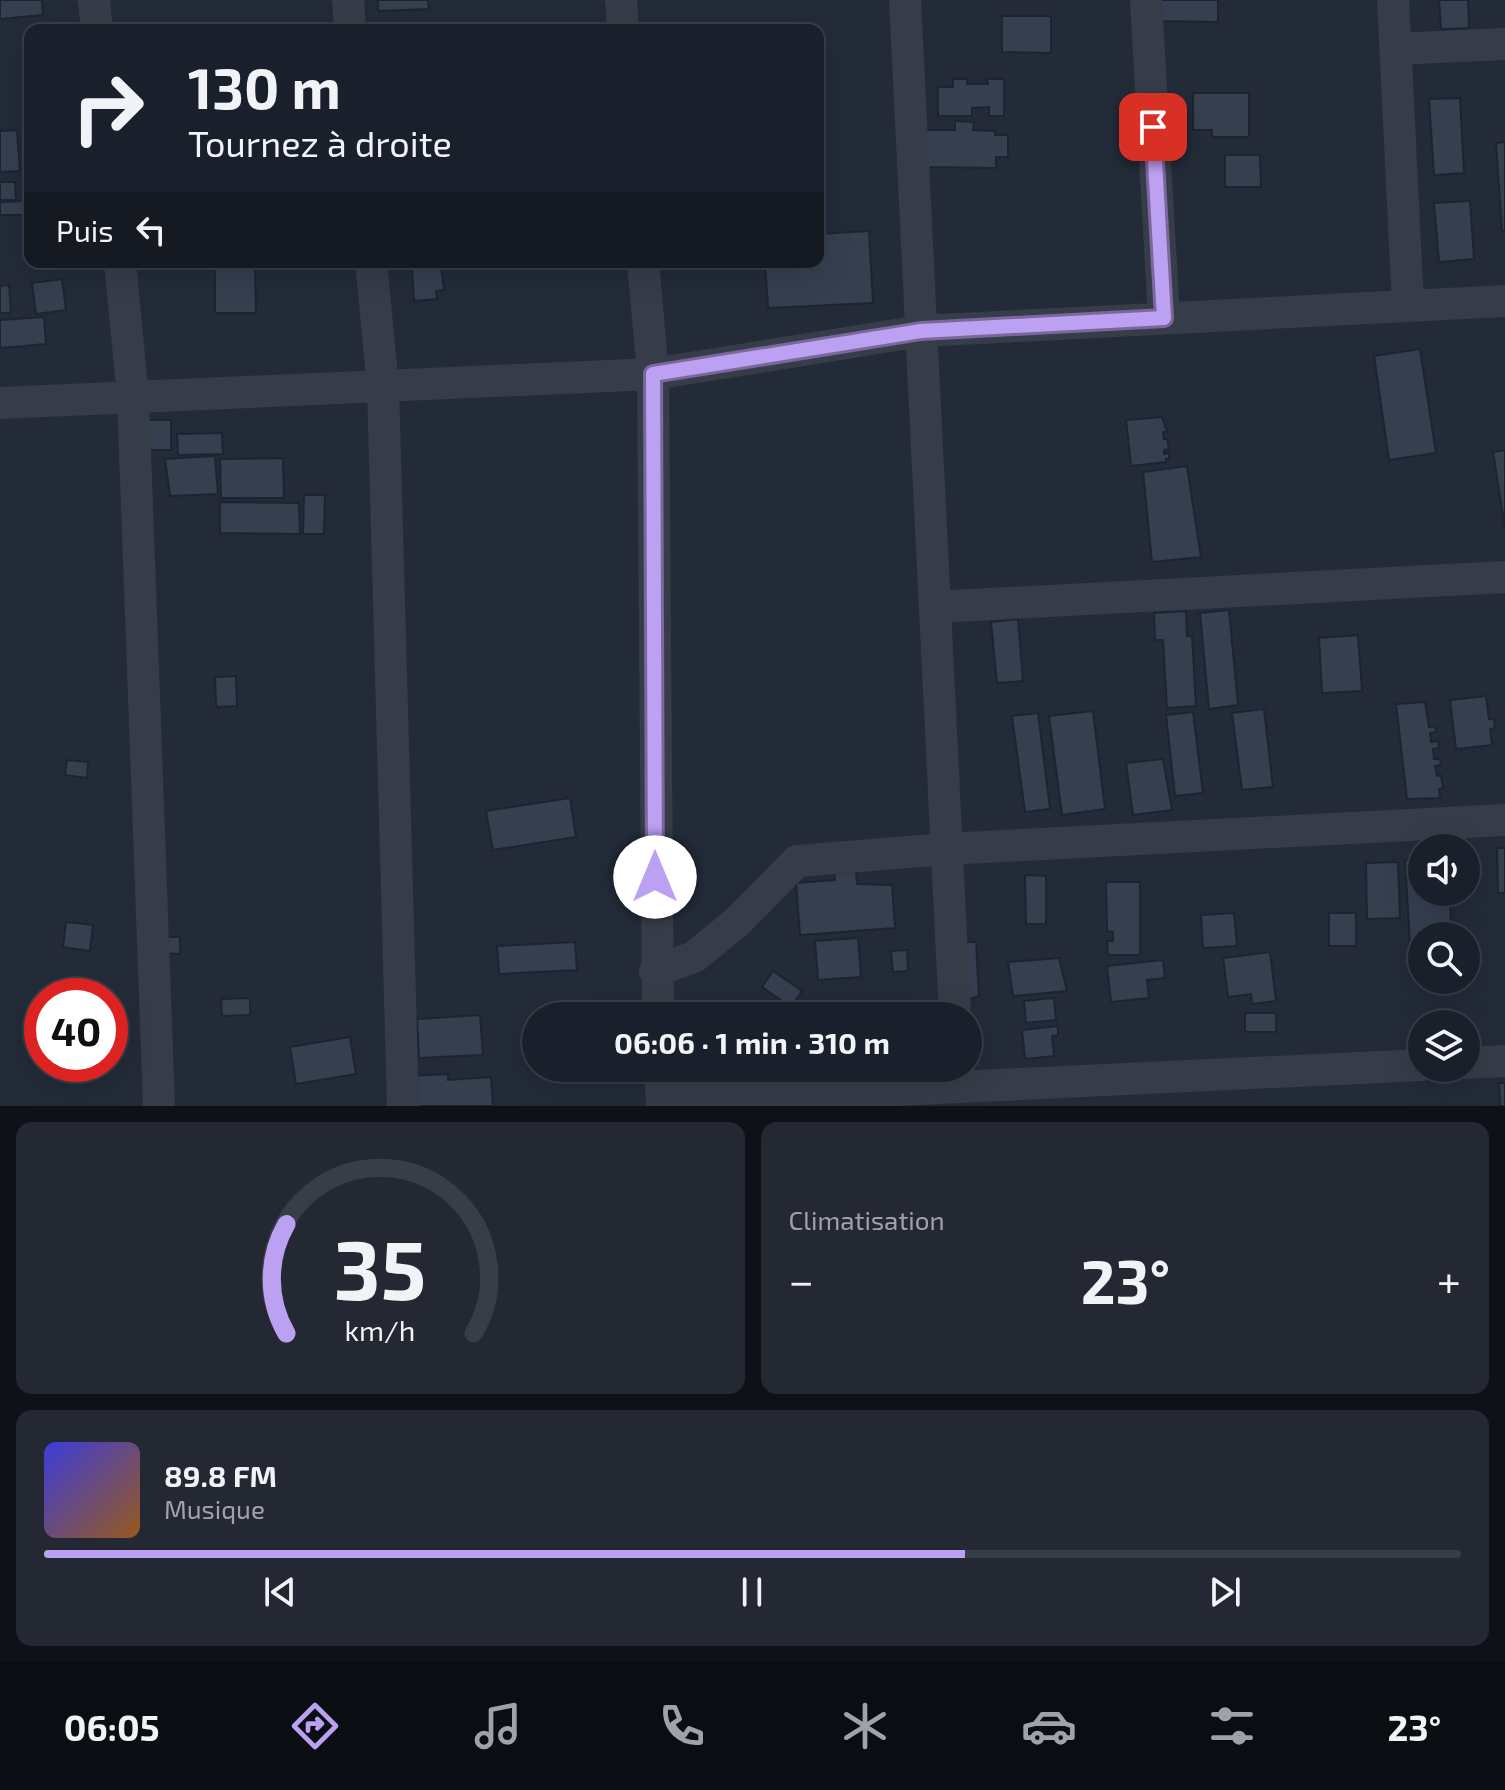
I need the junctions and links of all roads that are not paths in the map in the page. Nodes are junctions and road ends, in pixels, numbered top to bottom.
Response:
1 (94, 0) edge
2 (348, 0) edge
3 (621, 0) edge
4 (905, 0) edge
5 (1146, 0) edge
6 (1393, 0) edge
7 (96, 24) edge
8 (350, 24) edge
9 (623, 24) edge
10 (1505, 44) edge
11 (1395, 49) junction
12 (121, 268) edge
13 (372, 268) edge
14 (644, 268) edge
15 (1505, 301) edge
16 (1408, 306) junction
17 (1164, 318) junction
18 (921, 331) junction
19 (653, 374) junction
20 (383, 386) junction
21 (133, 397) junction
22 (0, 403) edge
23 (1505, 577) edge
24 (935, 607) junction
25 (1505, 820) edge
26 (946, 849) junction
27 (655, 971) junction
28 (657, 1002) edge
29 (954, 1002) edge
30 (1505, 1061) edge
31 (1480, 1062) edge
32 (1408, 1066) edge
33 (661, 1082) edge
34 (958, 1087) edge
35 (662, 1104) edge
36 (159, 1106) edge
37 (403, 1106) edge

1 - 7 street
2 - 8 street
3 - 9 street
4 - 18 street
5 - 17 street
6 - 11 street
10 - 11 street
11 - 16 street
12 - 21 street
13 - 20 street
14 - 19 street
15 - 16 street
16 - 17 street
17 - 18 street
18 - 19 street
18 - 24 street
19 - 20 street
19 - 27 street
20 - 21 street
20 - 37 street
21 - 22 street
21 - 36 street
23 - 24 street
24 - 26 street
25 - 26 street
26 - 27 street
26 - 29 street
27 - 28 street
30 - 31 street
32 - 34 street
33 - 35 street
34 - 35 street

